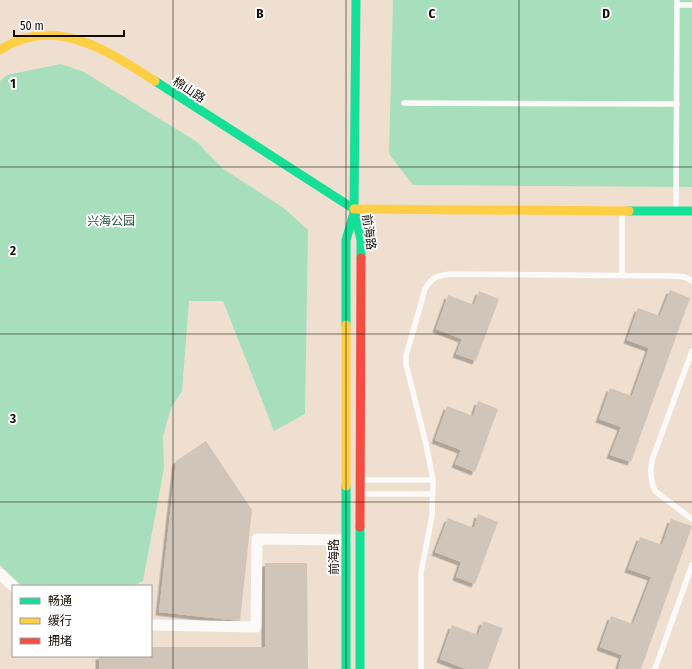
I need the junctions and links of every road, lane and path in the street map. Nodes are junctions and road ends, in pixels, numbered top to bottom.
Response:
1 (356, 0) edge
2 (677, 2) edge
3 (692, 5) edge
4 (0, 50) edge
5 (404, 103) dead end
6 (677, 104) junction
7 (354, 209) junction
8 (622, 211) junction
9 (676, 211) junction
10 (692, 211) edge
11 (622, 275) junction
12 (692, 280) edge
13 (692, 351) edge
14 (360, 480) junction
15 (433, 480) junction
16 (360, 494) junction
17 (433, 494) junction
18 (692, 519) edge
19 (346, 540) junction
20 (692, 565) edge
21 (0, 574) edge
22 (12, 585) edge
23 (152, 626) edge
24 (346, 669) edge
25 (360, 669) edge
26 (421, 669) edge
27 (655, 669) edge

1 - 7 street
2 - 3 lane
2 - 6 lane
4 - 7 street, 棉山路
5 - 6 lane
6 - 9 lane
7 - 8 street
7 - 14 street, 前海路
7 - 19 street, 前海路
8 - 9 street
8 - 11 lane
9 - 10 street
11 - 12 lane
11 - 15 lane
13 - 18 lane
14 - 15 lane
14 - 16 street, 前海路
15 - 17 lane
16 - 17 lane
16 - 25 street, 前海路
17 - 26 lane
19 - 23 street
19 - 24 street, 前海路
20 - 27 lane
21 - 22 street

